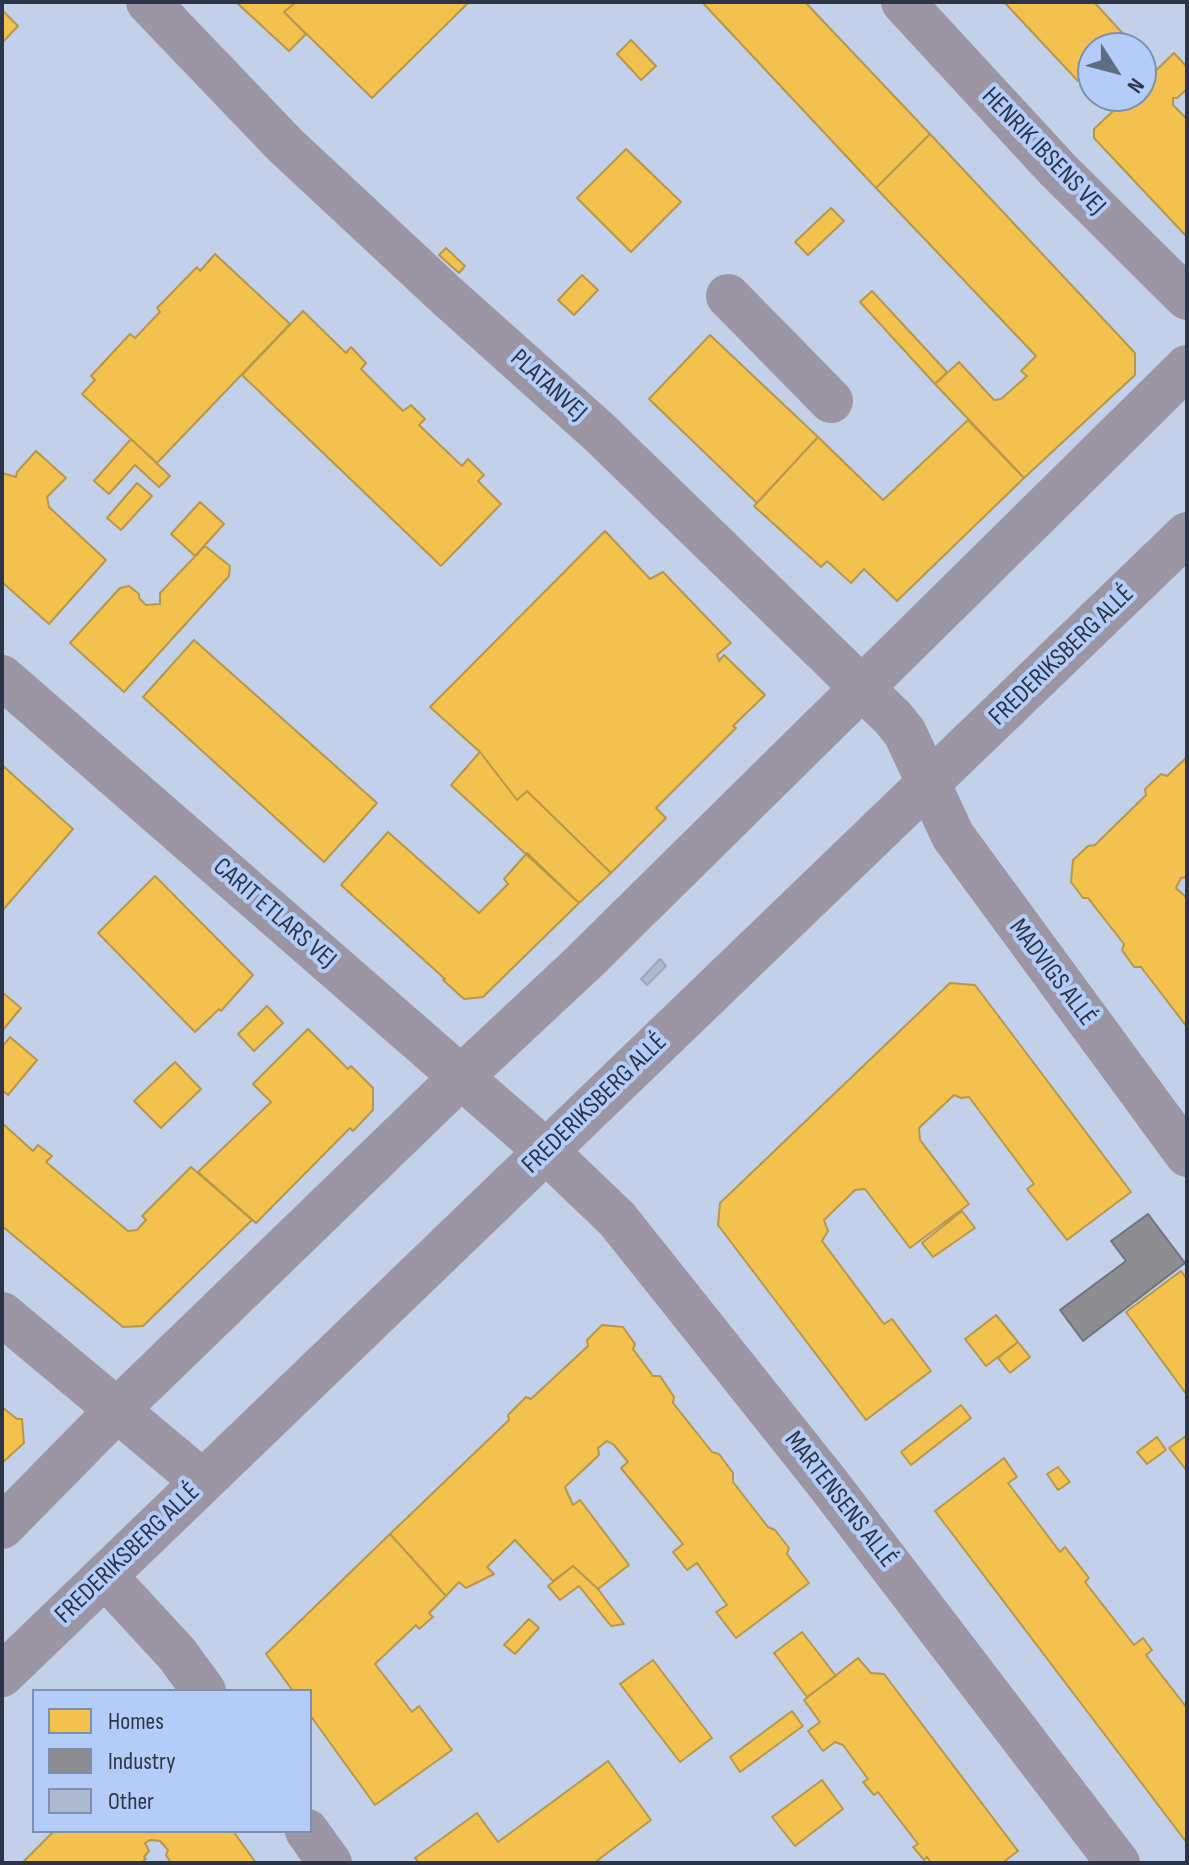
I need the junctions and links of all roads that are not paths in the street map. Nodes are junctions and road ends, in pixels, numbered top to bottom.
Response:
1 (148, 2) edge
2 (903, 2) edge
3 (728, 296) dead end
4 (1187, 298) edge
5 (1187, 367) edge
6 (831, 401) dead end
7 (1187, 534) edge
8 (2, 677) edge
9 (863, 687) junction
10 (930, 784) junction
11 (461, 1077) junction
12 (546, 1151) junction
13 (1187, 1155) edge
14 (2, 1314) edge
15 (118, 1409) junction
16 (202, 1481) junction
17 (2, 1527) edge
18 (105, 1576) junction
19 (2, 1675) edge
20 (203, 1689) edge
21 (308, 1833) edge
22 (330, 1863) edge
23 (1118, 1863) edge

1 - 9 street, PLATANVEJ
2 - 4 street, HENRIK IBSENS VEJ
3 - 6 street
5 - 9 street
7 - 10 street, FREDERIKSBERG ALLÉ
8 - 11 street, CARIT ETLARS VEJ
9 - 10 street, PLATANVEJ
9 - 11 street
10 - 12 street, FREDERIKSBERG ALLÉ
10 - 13 street, MADVIGS ALLÉ
11 - 12 street, CARIT ETLARS VEJ
11 - 15 street
12 - 16 street, FREDERIKSBERG ALLÉ
12 - 23 street, MARTENSENS ALLÉ
14 - 15 street
15 - 16 street
15 - 17 street
16 - 18 street, FREDERIKSBERG ALLÉ
18 - 19 street, FREDERIKSBERG ALLÉ
18 - 20 street
21 - 22 street

